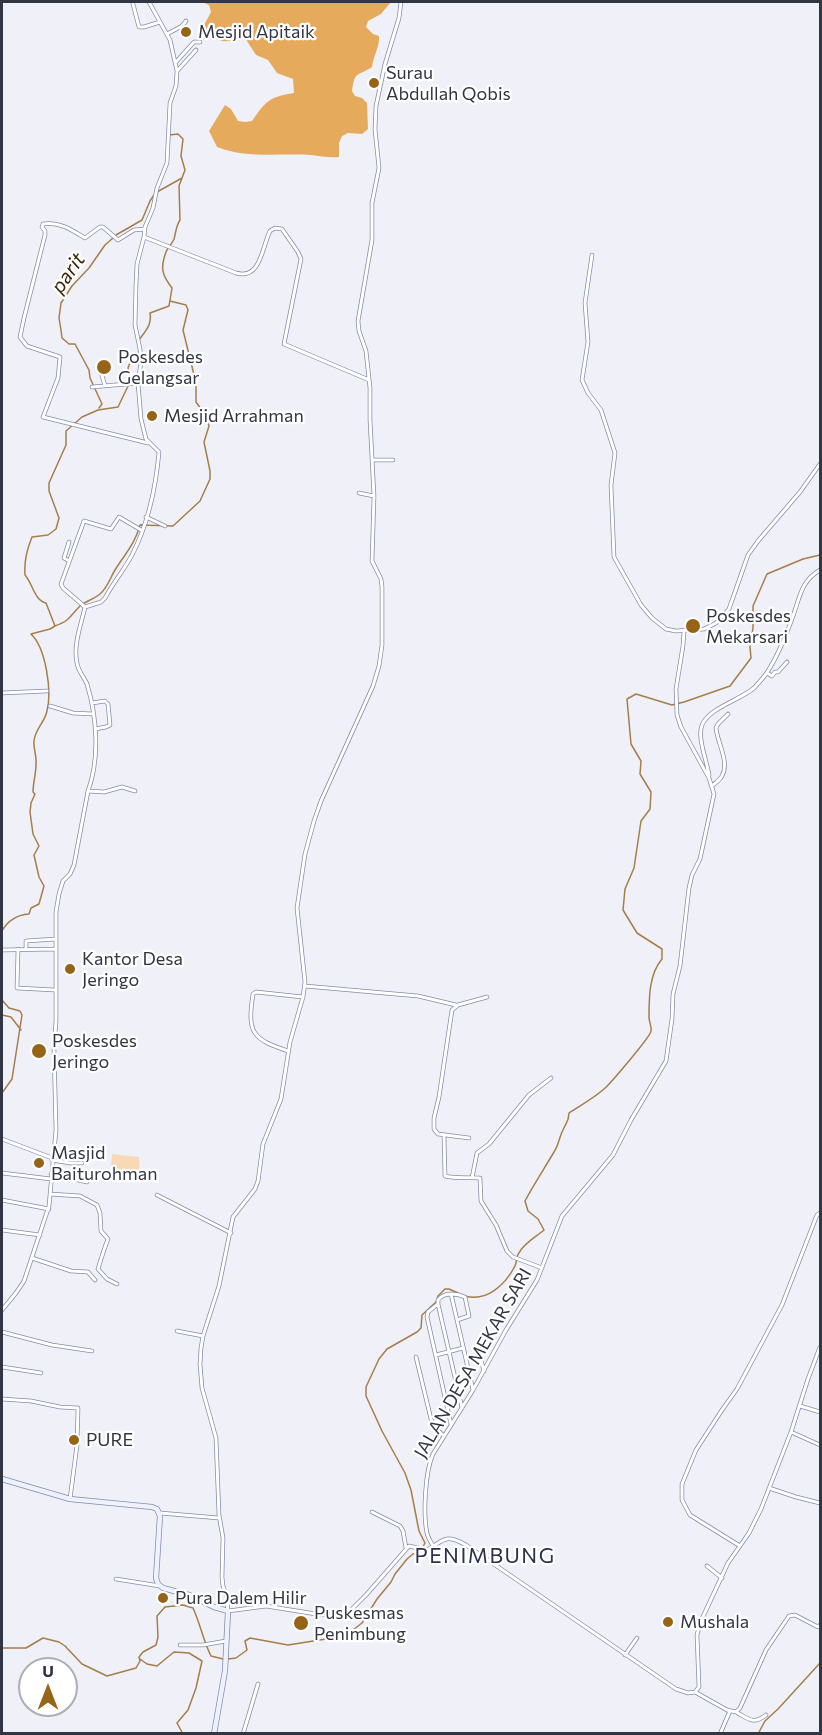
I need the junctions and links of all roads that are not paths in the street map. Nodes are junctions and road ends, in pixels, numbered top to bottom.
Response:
1 (149, 2) edge
2 (401, 2) edge
3 (133, 4) dead end
4 (186, 21) dead end
5 (160, 22) junction
6 (167, 34) junction
7 (200, 42) dead end
8 (196, 50) dead end
9 (176, 66) junction
10 (144, 229) junction
11 (144, 237) junction
12 (592, 255) dead end
13 (101, 372) dead end
14 (369, 380) junction
15 (138, 383) junction
16 (105, 386) junction
17 (92, 387) dead end
18 (150, 444) junction
19 (373, 460) junction
20 (393, 460) dead end
21 (820, 464) edge
22 (359, 493) dead end
23 (374, 496) junction
24 (146, 517) junction
25 (165, 526) dead end
26 (140, 529) junction
27 (69, 542) dead end
28 (69, 561) junction
29 (820, 570) edge
30 (85, 607) junction
31 (684, 631) junction
32 (787, 662) dead end
33 (767, 673) junction
34 (46, 691) dead end
35 (2, 693) edge
36 (92, 703) junction
37 (50, 706) dead end
38 (93, 714) junction
39 (728, 714) dead end
40 (94, 729) junction
41 (710, 778) junction
42 (712, 786) junction
43 (88, 791) junction
44 (135, 791) dead end
45 (56, 939) junction
46 (18, 949) junction
47 (26, 949) junction
48 (2, 950) edge
49 (56, 950) junction
50 (305, 986) junction
51 (55, 990) junction
52 (303, 997) junction
53 (486, 997) dead end
54 (458, 1005) junction
55 (288, 1051) junction
56 (551, 1078) dead end
57 (444, 1136) junction
58 (469, 1138) dead end
59 (2, 1139) edge
60 (52, 1159) junction
61 (81, 1163) dead end
62 (2, 1173) edge
63 (51, 1177) junction
64 (472, 1178) junction
65 (87, 1182) dead end
66 (50, 1194) junction
67 (157, 1195) dead end
68 (2, 1200) edge
69 (49, 1209) junction
70 (820, 1212) edge
71 (2, 1230) edge
72 (231, 1233) junction
73 (40, 1235) junction
74 (32, 1258) junction
75 (542, 1268) junction
76 (95, 1280) dead end
77 (117, 1284) dead end
78 (451, 1294) junction
79 (438, 1304) junction
80 (2, 1310) edge
81 (457, 1320) junction
82 (177, 1331) dead end
83 (2, 1332) edge
84 (203, 1336) junction
85 (477, 1346) dead end
86 (820, 1347) edge
87 (463, 1348) junction
88 (92, 1351) dead end
89 (450, 1351) junction
90 (436, 1355) junction
91 (416, 1357) dead end
92 (2, 1367) edge
93 (484, 1371) junction
94 (41, 1373) dead end
95 (473, 1390) junction
96 (2, 1399) edge
97 (800, 1406) junction
98 (462, 1408) junction
99 (820, 1412) edge
100 (451, 1426) junction
101 (791, 1432) junction
102 (444, 1436) junction
103 (820, 1445) edge
104 (2, 1479) edge
105 (769, 1488) junction
106 (70, 1500) junction
107 (820, 1503) edge
108 (372, 1512) dead end
109 (160, 1514) junction
110 (219, 1518) junction
111 (433, 1546) junction
112 (740, 1546) junction
113 (406, 1548) junction
114 (707, 1566) dead end
115 (722, 1578) junction
116 (116, 1580) dead end
117 (160, 1586) junction
118 (228, 1613) junction
119 (820, 1626) edge
120 (637, 1638) dead end
121 (226, 1641) junction
122 (180, 1645) dead end
123 (625, 1655) junction
124 (258, 1684) dead end
125 (695, 1692) junction
126 (730, 1711) junction
127 (736, 1712) junction
128 (765, 1715) dead end
129 (214, 1734) edge
130 (243, 1734) edge
131 (720, 1734) edge

1 - 5 street
2 - 14 street
3 - 5 street
4 - 6 street
5 - 6 street
6 - 9 street
7 - 9 street
8 - 9 street
9 - 10 street
10 - 11 street
10 - 18 street
11 - 14 street
11 - 15 street
12 - 31 street
13 - 16 street
14 - 19 street
15 - 16 street
15 - 18 street
16 - 17 street
18 - 24 street
19 - 20 street
19 - 23 street
21 - 31 street
22 - 23 street
23 - 50 street
24 - 25 street
24 - 26 street
26 - 28 street
26 - 30 street
27 - 28 street
28 - 30 street
29 - 33 street
30 - 36 street
31 - 41 street, JALAN DESA MEKAR SARI
32 - 33 street
33 - 41 street
34 - 35 street
36 - 38 street
36 - 40 street
37 - 38 street
38 - 40 street
39 - 42 street
40 - 43 street
41 - 42 street, JALAN DESA MEKAR SARI
42 - 75 street, JALAN DESA MEKAR SARI
43 - 44 street
43 - 45 street
45 - 47 street
45 - 49 street
46 - 47 street
46 - 48 street
46 - 51 street
47 - 49 street
49 - 51 street
50 - 52 street
50 - 54 street
51 - 60 street
52 - 55 street
52 - 55 street
53 - 54 street
54 - 57 street
55 - 72 street
56 - 64 street
57 - 58 street
57 - 64 street
59 - 60 street
60 - 61 street
60 - 63 street
62 - 63 street
63 - 65 street
63 - 66 street
64 - 75 street
66 - 69 street
66 - 77 street
67 - 72 street
68 - 69 street
69 - 73 street
70 - 112 street
71 - 73 street
72 - 84 street
73 - 74 street
74 - 76 street
74 - 80 street
75 - 93 street, JALAN DESA MEKAR SARI
78 - 79 street
78 - 81 street
78 - 81 street
79 - 89 street
79 - 90 street
81 - 87 street
82 - 84 street
83 - 88 street
84 - 110 street
85 - 93 street
86 - 97 street
87 - 89 street
87 - 95 street
89 - 90 street
89 - 98 street
90 - 100 street
91 - 102 street
92 - 94 street
93 - 95 street, JALAN DESA MEKAR SARI
95 - 98 street, JALAN DESA MEKAR SARI
96 - 106 street
97 - 99 street
97 - 101 street
98 - 100 street, JALAN DESA MEKAR SARI
100 - 102 street, JALAN DESA MEKAR SARI
101 - 103 street
101 - 105 street
102 - 111 street, JALAN DESA MEKAR SARI
104 - 106 street
105 - 107 street
105 - 112 street
106 - 109 street
108 - 113 street
109 - 110 street
109 - 117 street
110 - 118 street
111 - 113 street
111 - 123 street
112 - 115 street
113 - 118 street
114 - 115 street
115 - 125 street
116 - 117 street
117 - 118 street
118 - 121 street
119 - 127 street
120 - 123 street
121 - 122 street
121 - 129 street
123 - 125 street
124 - 130 street
125 - 126 street
126 - 127 street
126 - 131 street
127 - 128 street

